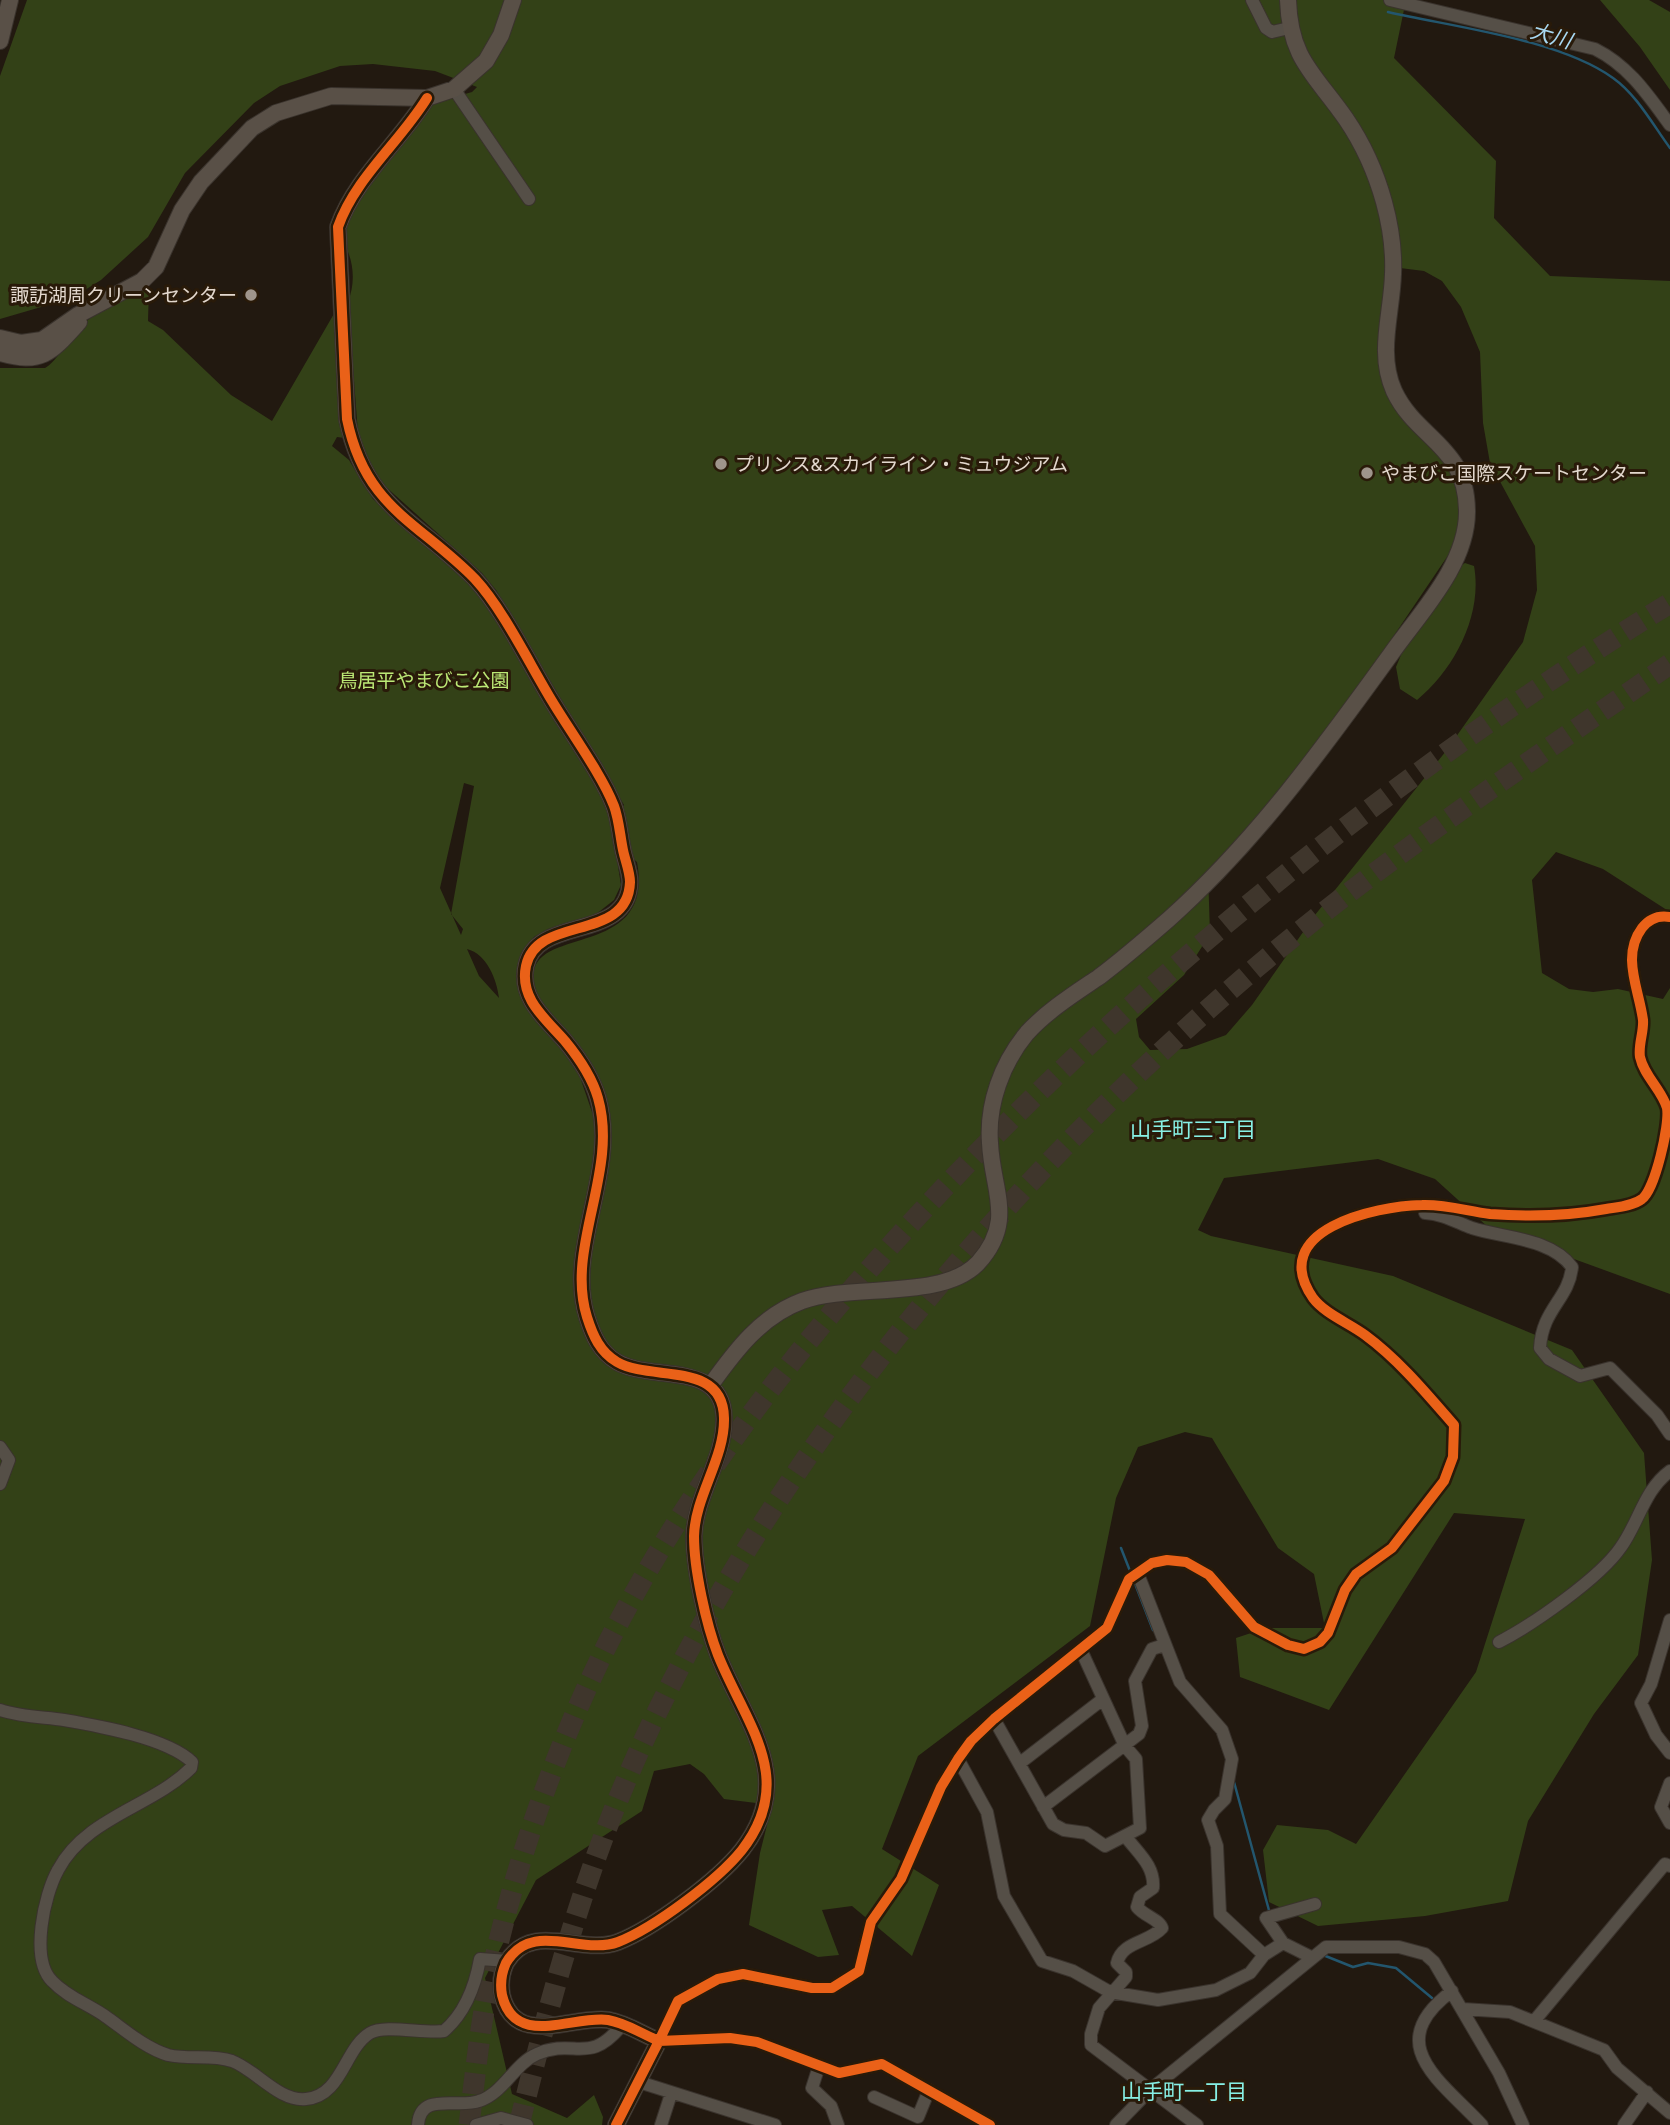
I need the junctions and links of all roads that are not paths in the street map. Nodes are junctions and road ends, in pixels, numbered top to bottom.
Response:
1 (10, 0) edge
2 (513, 0) edge
3 (1252, 0) edge
4 (1288, 0) edge
5 (1390, 0) edge
6 (1289, 25) junction
7 (0, 41) edge
8 (454, 89) junction
9 (427, 98) junction
10 (1670, 125) edge
11 (529, 200) dead end
12 (89, 309) junction
13 (0, 338) edge
14 (0, 353) edge
15 (1670, 917) edge
16 (1400, 1207) junction
17 (710, 1386) junction
18 (1670, 1434) edge
19 (0, 1447) edge
20 (1670, 1471) edge
21 (0, 1484) edge
22 (1138, 1574) junction
23 (1670, 1620) edge
24 (1499, 1642) dead end
25 (1164, 1645) junction
26 (1081, 1650) junction
27 (1103, 1699) junction
28 (0, 1710) edge
29 (994, 1719) junction
30 (1125, 1746) junction
31 (1670, 1754) edge
32 (958, 1759) junction
33 (1020, 1763) junction
34 (1670, 1783) edge
35 (1043, 1807) junction
36 (1670, 1823) edge
37 (1126, 1837) junction
38 (1668, 1863) edge
39 (1315, 1904) dead end
40 (1283, 1943) junction
41 (1264, 1955) junction
42 (1311, 1957) junction
43 (508, 1961) junction
44 (1452, 1991) junction
45 (1110, 1992) junction
46 (1463, 2009) junction
47 (1535, 2020) junction
48 (623, 2024) junction
49 (659, 2041) junction
50 (819, 2066) junction
51 (639, 2082) junction
52 (929, 2090) junction
53 (1150, 2090) junction
54 (1647, 2092) junction
55 (671, 2094) junction
56 (874, 2097) dead end
57 (1670, 2113) edge
58 (1631, 2122) edge
59 (418, 2125) edge
60 (476, 2125) edge
61 (527, 2125) edge
62 (615, 2125) edge
63 (661, 2125) edge
64 (775, 2125) edge
65 (838, 2125) edge
66 (990, 2125) edge
67 (1115, 2125) edge
68 (1197, 2125) edge
69 (1482, 2125) edge
70 (1523, 2125) edge

1 - 7 street
2 - 8 street
3 - 6 street
4 - 6 street
5 - 10 street
6 - 17 street
8 - 9 street
8 - 11 street
9 - 12 street
9 - 17 street
12 - 13 street
12 - 14 street
15 - 16 street
16 - 18 street
16 - 22 street
17 - 43 street
19 - 21 street
20 - 24 street
22 - 25 street
22 - 26 street
23 - 31 street
25 - 30 street
25 - 41 street
26 - 27 street
26 - 29 street
27 - 30 street
27 - 33 street
28 - 43 street
29 - 32 street
29 - 33 street
30 - 35 street
30 - 37 street
32 - 45 street
32 - 49 street
33 - 35 street
34 - 36 street
35 - 37 street
37 - 45 street
38 - 47 street
39 - 40 street
40 - 41 street
40 - 42 street
41 - 45 street
42 - 44 street
42 - 53 street
43 - 48 street
44 - 46 street
44 - 69 street
45 - 53 street
46 - 47 street
46 - 70 street
47 - 54 street
48 - 49 street
48 - 59 street
49 - 50 street
49 - 51 street
50 - 52 street
50 - 65 street
51 - 55 street
51 - 62 street
52 - 56 street
52 - 66 street
53 - 67 street
53 - 68 street
54 - 57 street
54 - 58 street
55 - 63 street
55 - 64 street
60 - 61 street

